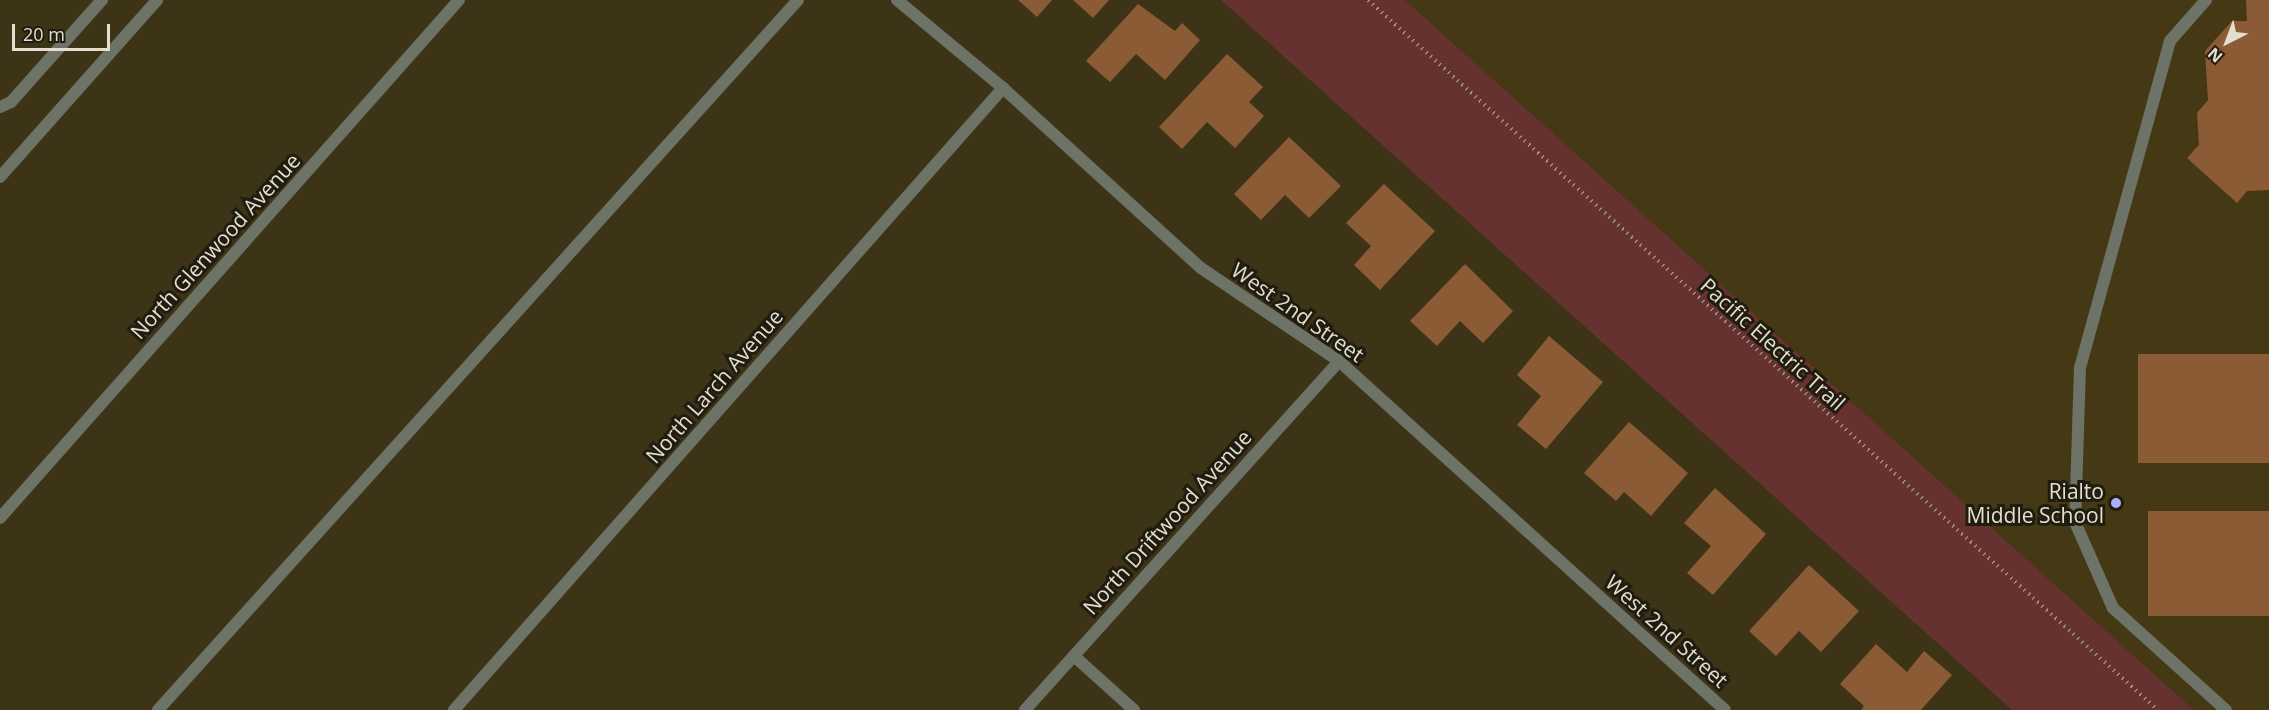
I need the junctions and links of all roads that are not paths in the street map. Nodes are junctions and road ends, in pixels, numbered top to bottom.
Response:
1 (102, 0) edge
2 (157, 0) edge
3 (459, 0) edge
4 (798, 0) edge
5 (897, 0) edge
6 (2206, 0) edge
7 (1003, 88) junction
8 (0, 108) edge
9 (0, 177) edge
10 (1339, 361) junction
11 (0, 518) edge
12 (1074, 656) junction
13 (158, 710) edge
14 (454, 710) edge
15 (1025, 710) edge
16 (1134, 710) edge
17 (1725, 710) edge
18 (2226, 710) edge

1 - 8 street
2 - 9 street
3 - 11 street, North Glenwood Avenue
4 - 13 street
5 - 7 street, West 2nd Street
6 - 18 street
7 - 10 street, West 2nd Street
7 - 14 street, North Larch Avenue
10 - 12 street, North Driftwood Avenue
10 - 17 street, West 2nd Street
12 - 15 street, North Driftwood Avenue
12 - 16 street

